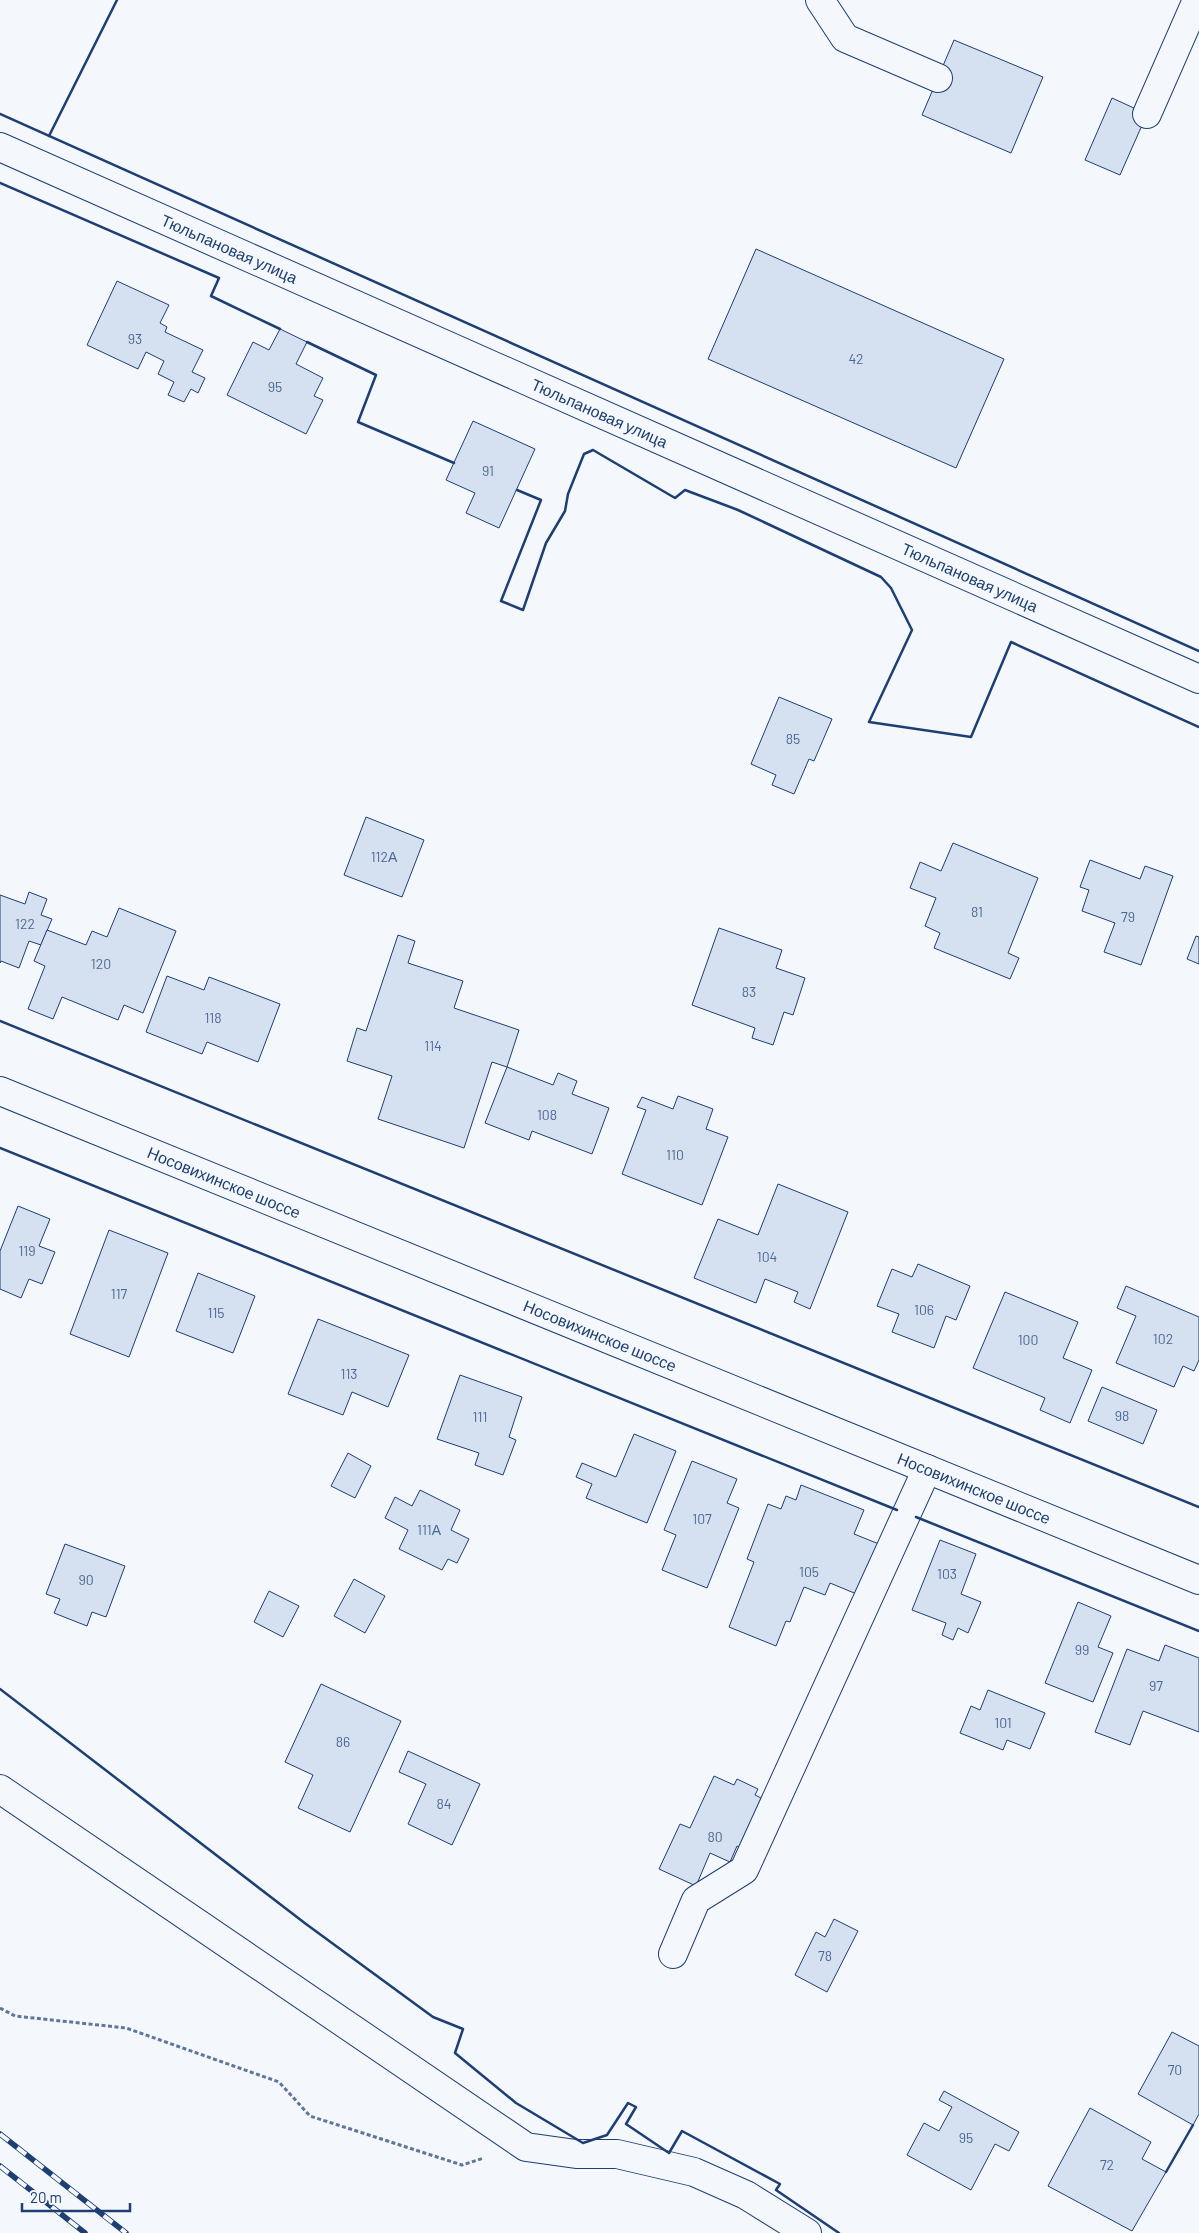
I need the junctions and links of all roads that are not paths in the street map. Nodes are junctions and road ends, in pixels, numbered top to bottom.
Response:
1 (820, 0) edge
2 (1198, 0) edge
3 (938, 78) dead end
4 (1146, 114) dead end
5 (0, 147) edge
6 (1199, 679) edge
7 (0, 1091) edge
8 (927, 1469) junction
9 (1199, 1580) edge
10 (0, 1789) edge
11 (672, 1954) dead end
12 (808, 2233) edge

1 - 3 street
2 - 4 street
5 - 6 street, Тюльпановая улица
7 - 8 street, Носовихинское шоссе
8 - 9 street, Носовихинское шоссе
8 - 11 street
10 - 12 street

